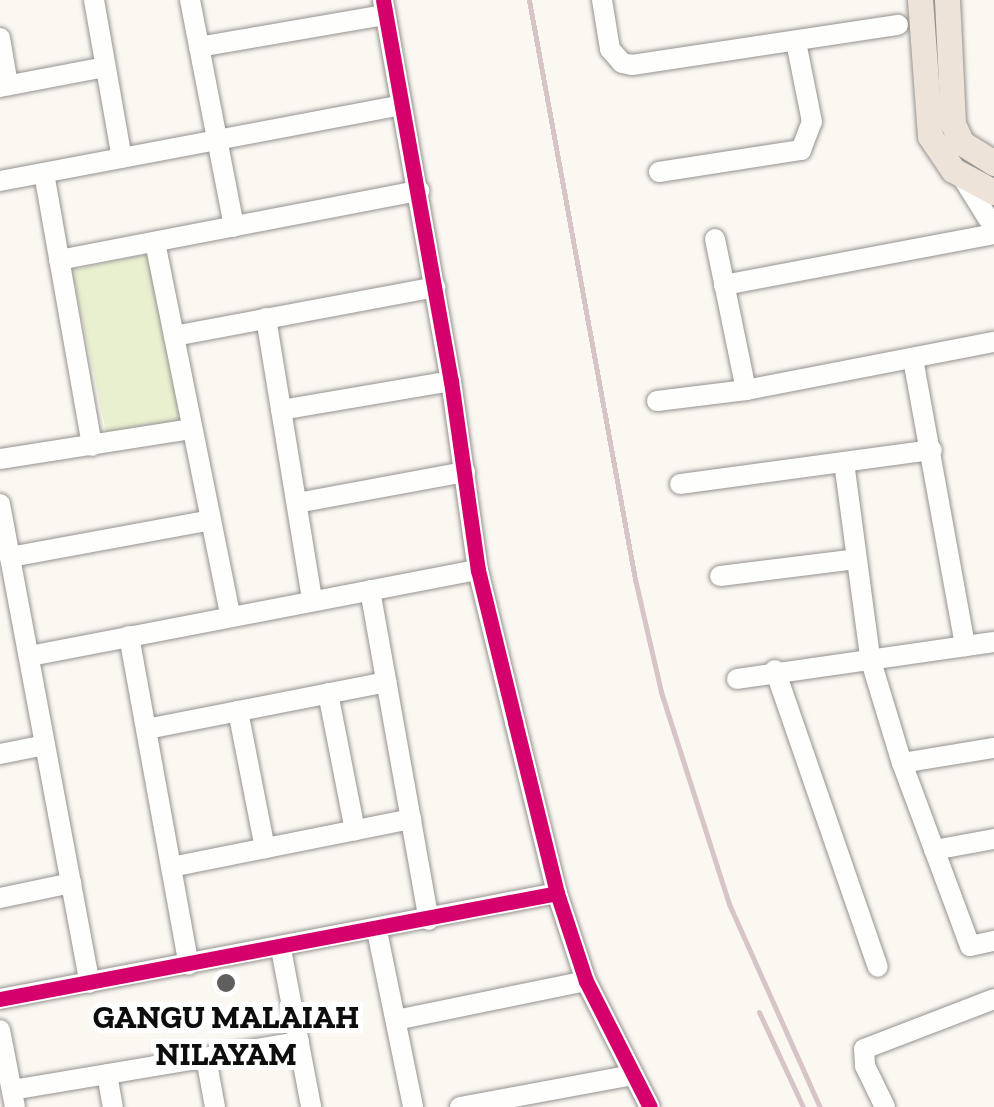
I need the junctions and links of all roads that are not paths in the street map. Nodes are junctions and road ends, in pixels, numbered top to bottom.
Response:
1 (94, 0) edge
2 (190, 0) edge
3 (602, 0) edge
4 (920, 0) edge
5 (946, 0) edge
6 (384, 8) edge
7 (898, 25) dead end
8 (0, 38) edge
9 (796, 42) junction
10 (199, 47) junction
11 (105, 67) junction
12 (4, 86) edge
13 (401, 105) junction
14 (217, 140) junction
15 (122, 158) junction
16 (994, 163) edge
17 (659, 172) dead end
18 (44, 173) junction
19 (964, 180) junction
20 (0, 181) edge
21 (419, 191) junction
22 (994, 192) edge
23 (234, 226) junction
24 (991, 227) edge
25 (715, 239) dead end
26 (155, 242) junction
27 (60, 260) junction
28 (724, 285) junction
29 (436, 287) junction
30 (266, 318) junction
31 (174, 336) junction
32 (994, 342) edge
33 (914, 358) junction
34 (452, 382) junction
35 (746, 390) junction
36 (657, 401) dead end
37 (281, 410) junction
38 (192, 429) junction
39 (92, 446) junction
40 (932, 450) junction
41 (0, 459) edge
42 (844, 462) junction
43 (464, 472) junction
44 (680, 484) dead end
45 (296, 503) junction
46 (0, 504) edge
47 (211, 520) junction
48 (10, 557) junction
49 (856, 560) junction
50 (478, 570) junction
51 (720, 576) dead end
52 (370, 590) junction
53 (312, 600) junction
54 (230, 616) junction
55 (129, 636) junction
56 (994, 642) edge
57 (966, 646) junction
58 (30, 656) junction
59 (870, 658) junction
60 (775, 670) junction
61 (737, 679) dead end
62 (386, 682) junction
63 (328, 693) junction
64 (238, 711) junction
65 (147, 729) junction
66 (45, 745) junction
67 (994, 748) edge
68 (0, 754) edge
69 (902, 762) junction
70 (410, 818) junction
71 (354, 830) junction
72 (994, 839) edge
73 (265, 848) junction
74 (934, 850) junction
75 (172, 868) junction
76 (71, 884) junction
77 (557, 893) junction
78 (0, 898) edge
79 (429, 920) junction
80 (378, 931) junction
81 (994, 941) edge
82 (281, 949) junction
83 (188, 965) junction
84 (878, 966) dead end
85 (586, 981) junction
86 (90, 983) junction
87 (0, 999) edge
88 (993, 1002) edge
89 (396, 1020) junction
90 (0, 1030) edge
91 (298, 1042) junction
92 (206, 1058) junction
93 (107, 1074) junction
94 (632, 1074) junction
95 (14, 1099) edge
96 (112, 1107) edge
97 (215, 1107) edge
98 (311, 1107) edge
99 (414, 1107) edge
100 (460, 1107) edge
101 (650, 1107) edge
102 (885, 1107) edge

1 - 11 street
2 - 10 street
3 - 9 street
4 - 19 main road
5 - 16 main road
6 - 10 street
6 - 13 street
7 - 9 street
8 - 12 street
9 - 17 street
10 - 14 street
11 - 12 street
11 - 15 street
13 - 14 street
13 - 21 street
14 - 15 street
14 - 23 street
15 - 18 street
18 - 20 street
18 - 27 street
19 - 22 main road
19 - 24 street
21 - 23 street
21 - 29 street
23 - 26 street
24 - 28 street
25 - 28 street
26 - 27 street
26 - 31 street
27 - 39 street
28 - 35 street
29 - 30 street
29 - 34 street
30 - 31 street
30 - 37 street
31 - 38 street
32 - 33 street
33 - 35 street
33 - 40 street
34 - 37 street
34 - 43 street
35 - 36 street
37 - 45 street
38 - 39 street
38 - 47 street
39 - 41 street
40 - 42 street
40 - 57 street
42 - 44 street
42 - 49 street
43 - 45 street
43 - 50 street
45 - 53 street
46 - 48 street
47 - 48 street
47 - 54 street
48 - 58 street
49 - 51 street
49 - 59 street
50 - 52 street
50 - 77 street
52 - 53 street
52 - 62 street
53 - 54 street
54 - 55 street
55 - 58 street
55 - 65 street
56 - 57 street
57 - 59 street
58 - 66 street
59 - 60 street
59 - 69 street
60 - 61 street
60 - 84 street
62 - 63 street
62 - 70 street
63 - 64 street
63 - 71 street
64 - 65 street
64 - 73 street
65 - 75 street
66 - 68 street
66 - 76 street
67 - 69 street
69 - 74 street
70 - 71 street
70 - 79 street
71 - 73 street
72 - 74 street
73 - 75 street
74 - 81 street
75 - 83 street
76 - 78 street
76 - 86 street
77 - 79 street
77 - 85 street
79 - 80 street
80 - 82 street
80 - 89 street
82 - 83 street
82 - 91 street
83 - 86 street
85 - 89 street
85 - 94 street
86 - 87 street
88 - 102 street
89 - 99 street
90 - 95 street
91 - 92 street
91 - 98 street
92 - 93 street
92 - 97 street
93 - 95 street
93 - 96 street
94 - 100 street
94 - 101 street

